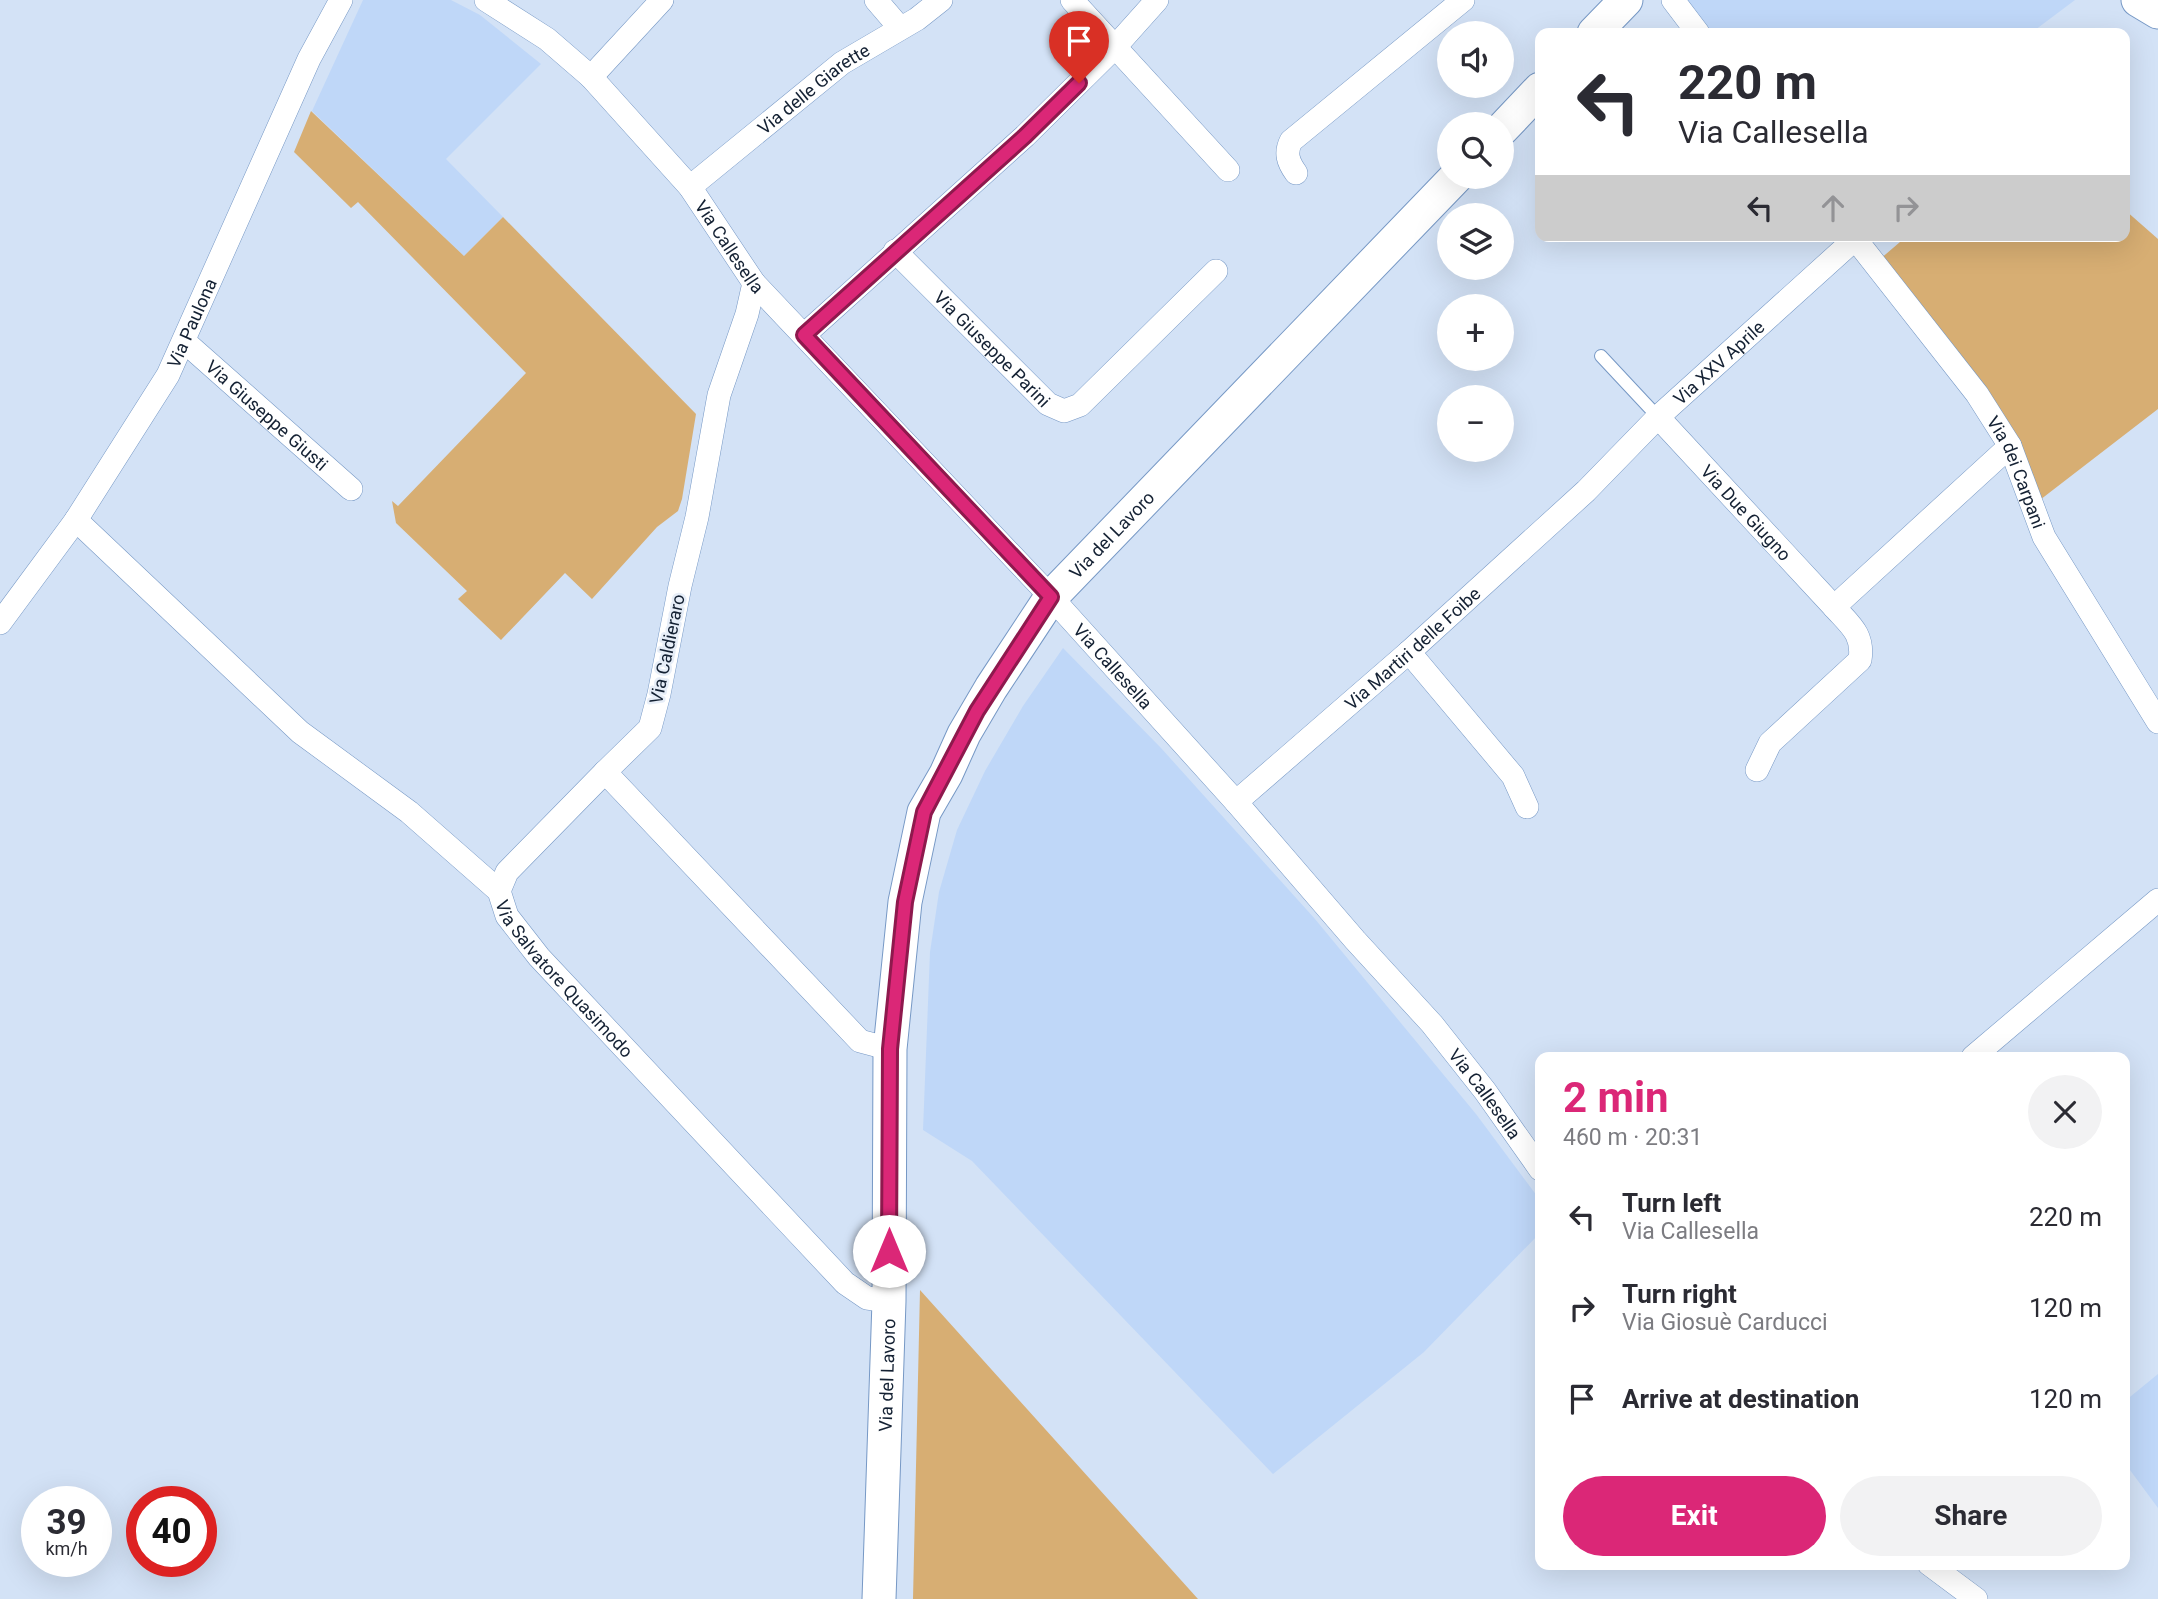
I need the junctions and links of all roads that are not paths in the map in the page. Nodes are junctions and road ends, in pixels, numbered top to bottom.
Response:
1 (341, 0) edge
2 (487, 0) edge
3 (662, 0) edge
4 (876, 0) edge
5 (941, 0) edge
6 (1072, 0) edge
7 (1157, 0) edge
8 (1463, 0) edge
9 (1626, 0) edge
10 (1673, 0) edge
11 (2138, 0) edge
12 (2158, 12) edge
13 (900, 28) junction
14 (1599, 28) edge
15 (1694, 28) edge
16 (1115, 47) junction
17 (591, 77) junction
18 (1535, 94) edge
19 (1514, 116) edge
20 (1228, 170) dead end
21 (1296, 173) dead end
22 (690, 187) junction
23 (1444, 189) edge
24 (1850, 242) edge
25 (1857, 242) edge
26 (895, 251) junction
27 (1216, 271) dead end
28 (754, 283) junction
29 (804, 335) junction
30 (185, 342) junction
31 (1601, 356) dead end
32 (1658, 417) junction
33 (2010, 446) junction
34 (351, 489) dead end
35 (1586, 491) joint
36 (76, 520) junction
37 (1051, 597) junction
38 (1834, 607) junction
39 (0, 623) edge
40 (1409, 652) junction
41 (2158, 722) edge
42 (1757, 770) dead end
43 (605, 772) junction
44 (1236, 802) junction
45 (1527, 807) dead end
46 (499, 891) junction
47 (2158, 900) edge
48 (890, 1049) junction
49 (1979, 1052) edge
50 (1535, 1162) edge
51 (889, 1301) junction
52 (1937, 1570) edge
53 (879, 1599) edge
54 (1976, 1599) edge

1 - 30 street, Via Paulona
2 - 17 street, Via Callesella
3 - 17 street
4 - 13 street
5 - 13 street, Via delle Giarette
6 - 16 street
7 - 16 street
8 - 21 street
9 - 14 street
10 - 15 street
11 - 12 street
13 - 22 street, Via delle Giarette
16 - 20 street
16 - 26 street
17 - 22 street, Via Callesella
18 - 19 street
22 - 28 street, Via Callesella
23 - 37 street, Via del Lavoro
24 - 32 street, Via XXV Aprile
25 - 33 street, Via dei Carpani
26 - 27 street, Via Giuseppe Parini
26 - 29 street
28 - 29 street, Via Callesella
28 - 43 street, Via Caldieraro
29 - 37 street, Via Callesella
30 - 34 street, Via Giuseppe Giusti
30 - 36 street, Via Paulona
31 - 32 lane
32 - 35 street, Via XXV Aprile
32 - 38 street, Via Due Giugno
33 - 38 street
33 - 41 street, Via dei Carpani
35 - 40 street, Via Martiri delle Foibe
36 - 39 street, Via Paulona
36 - 46 street, Via Salvatore Quasimodo
37 - 44 street, Via Callesella
37 - 48 street, Via del Lavoro
38 - 42 street, Via Due Giugno
40 - 44 street, Via Martiri delle Foibe
40 - 45 street
43 - 46 street, Via Caldieraro
43 - 48 street
44 - 50 street, Via Callesella
46 - 51 street, Via Salvatore Quasimodo
47 - 49 street
48 - 51 street, Via del Lavoro
51 - 53 street, Via del Lavoro
52 - 54 street

